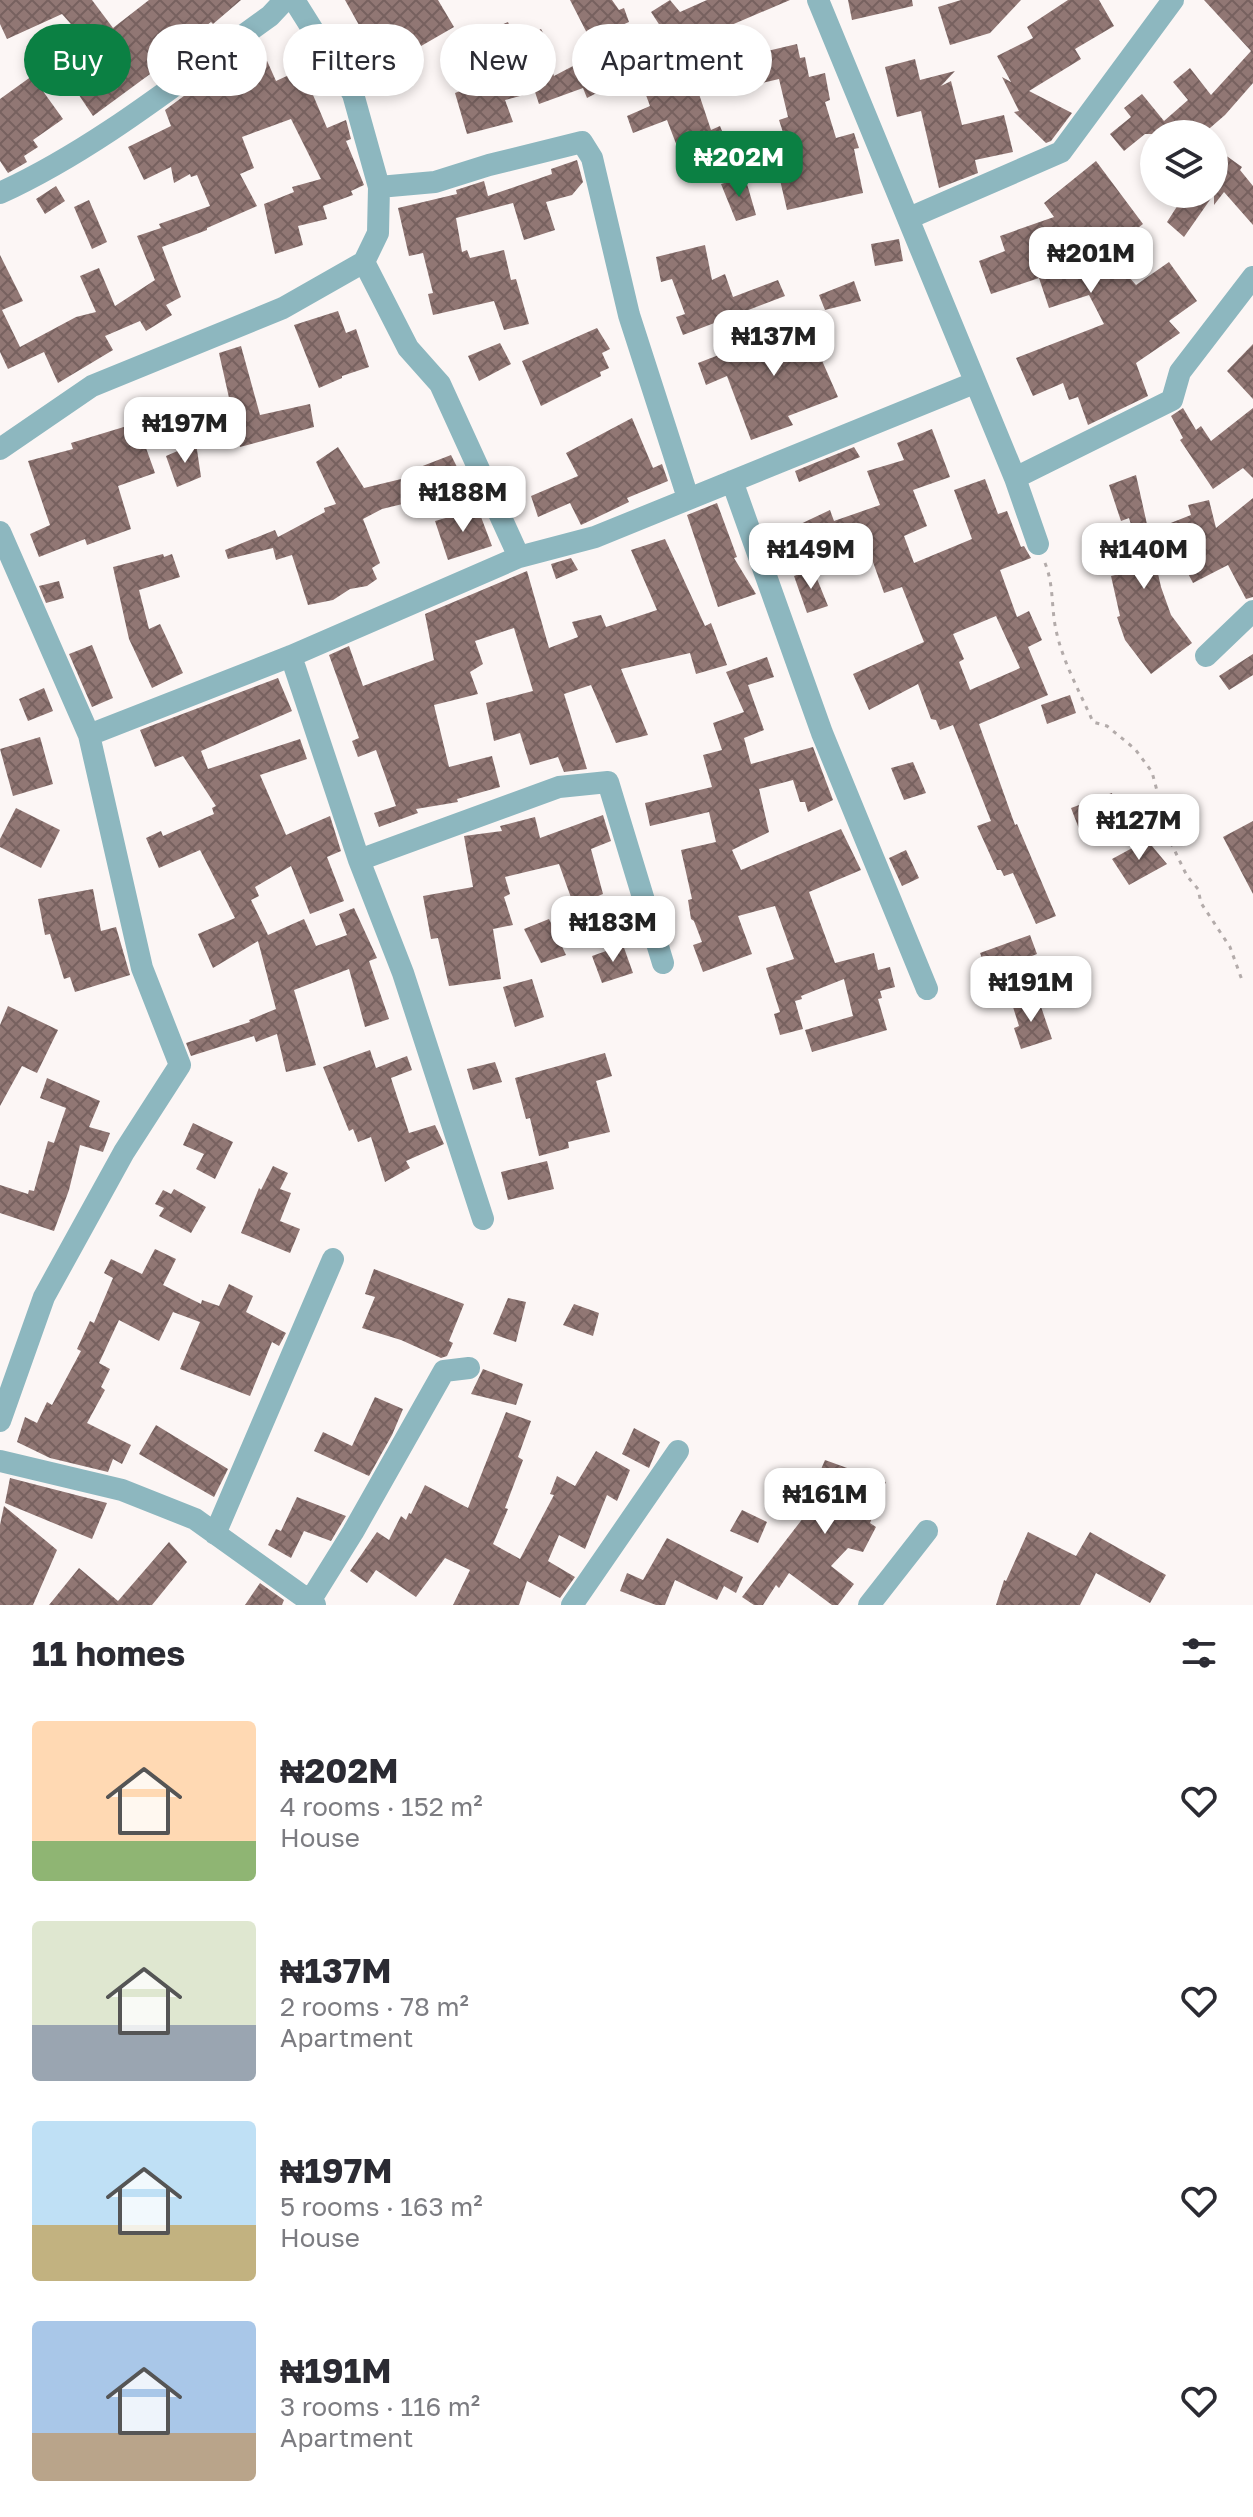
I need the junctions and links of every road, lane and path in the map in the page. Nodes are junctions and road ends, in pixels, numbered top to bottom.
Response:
1 (285, 0) edge
2 (294, 0) edge
3 (818, 0) edge
4 (1173, 0) edge
5 (379, 187) junction
6 (0, 193) edge
7 (909, 218) junction
8 (364, 262) junction
9 (1253, 277) edge
10 (974, 383) junction
11 (0, 449) edge
12 (1015, 478) junction
13 (732, 481) junction
14 (688, 498) junction
15 (0, 532) edge
16 (1038, 544) joint
17 (519, 557) junction
18 (1253, 611) edge
19 (291, 656) junction
20 (1206, 656) dead end
21 (89, 735) junction
22 (359, 860) junction
23 (663, 963) dead end
24 (1242, 980) dead end
25 (927, 989) dead end
26 (483, 1219) dead end
27 (333, 1259) dead end
28 (469, 1368) dead end
29 (0, 1421) edge
30 (678, 1451) dead end
31 (0, 1461) edge
32 (927, 1531) dead end
33 (215, 1534) junction
34 (312, 1603) edge
35 (572, 1605) edge
36 (869, 1605) edge

1 - 6 street
2 - 5 street
3 - 7 street
4 - 7 street
5 - 8 street
5 - 14 street
7 - 10 street
8 - 11 street
8 - 17 street
9 - 12 street
10 - 12 street
10 - 13 street
12 - 16 street
13 - 14 street
13 - 25 street
14 - 17 street
15 - 21 street
16 - 24 path
17 - 19 street
18 - 20 street
19 - 21 street
19 - 22 street
21 - 29 street
22 - 23 street
22 - 26 street
27 - 33 street
28 - 34 street
30 - 35 street
31 - 33 street
32 - 36 street
33 - 34 street

